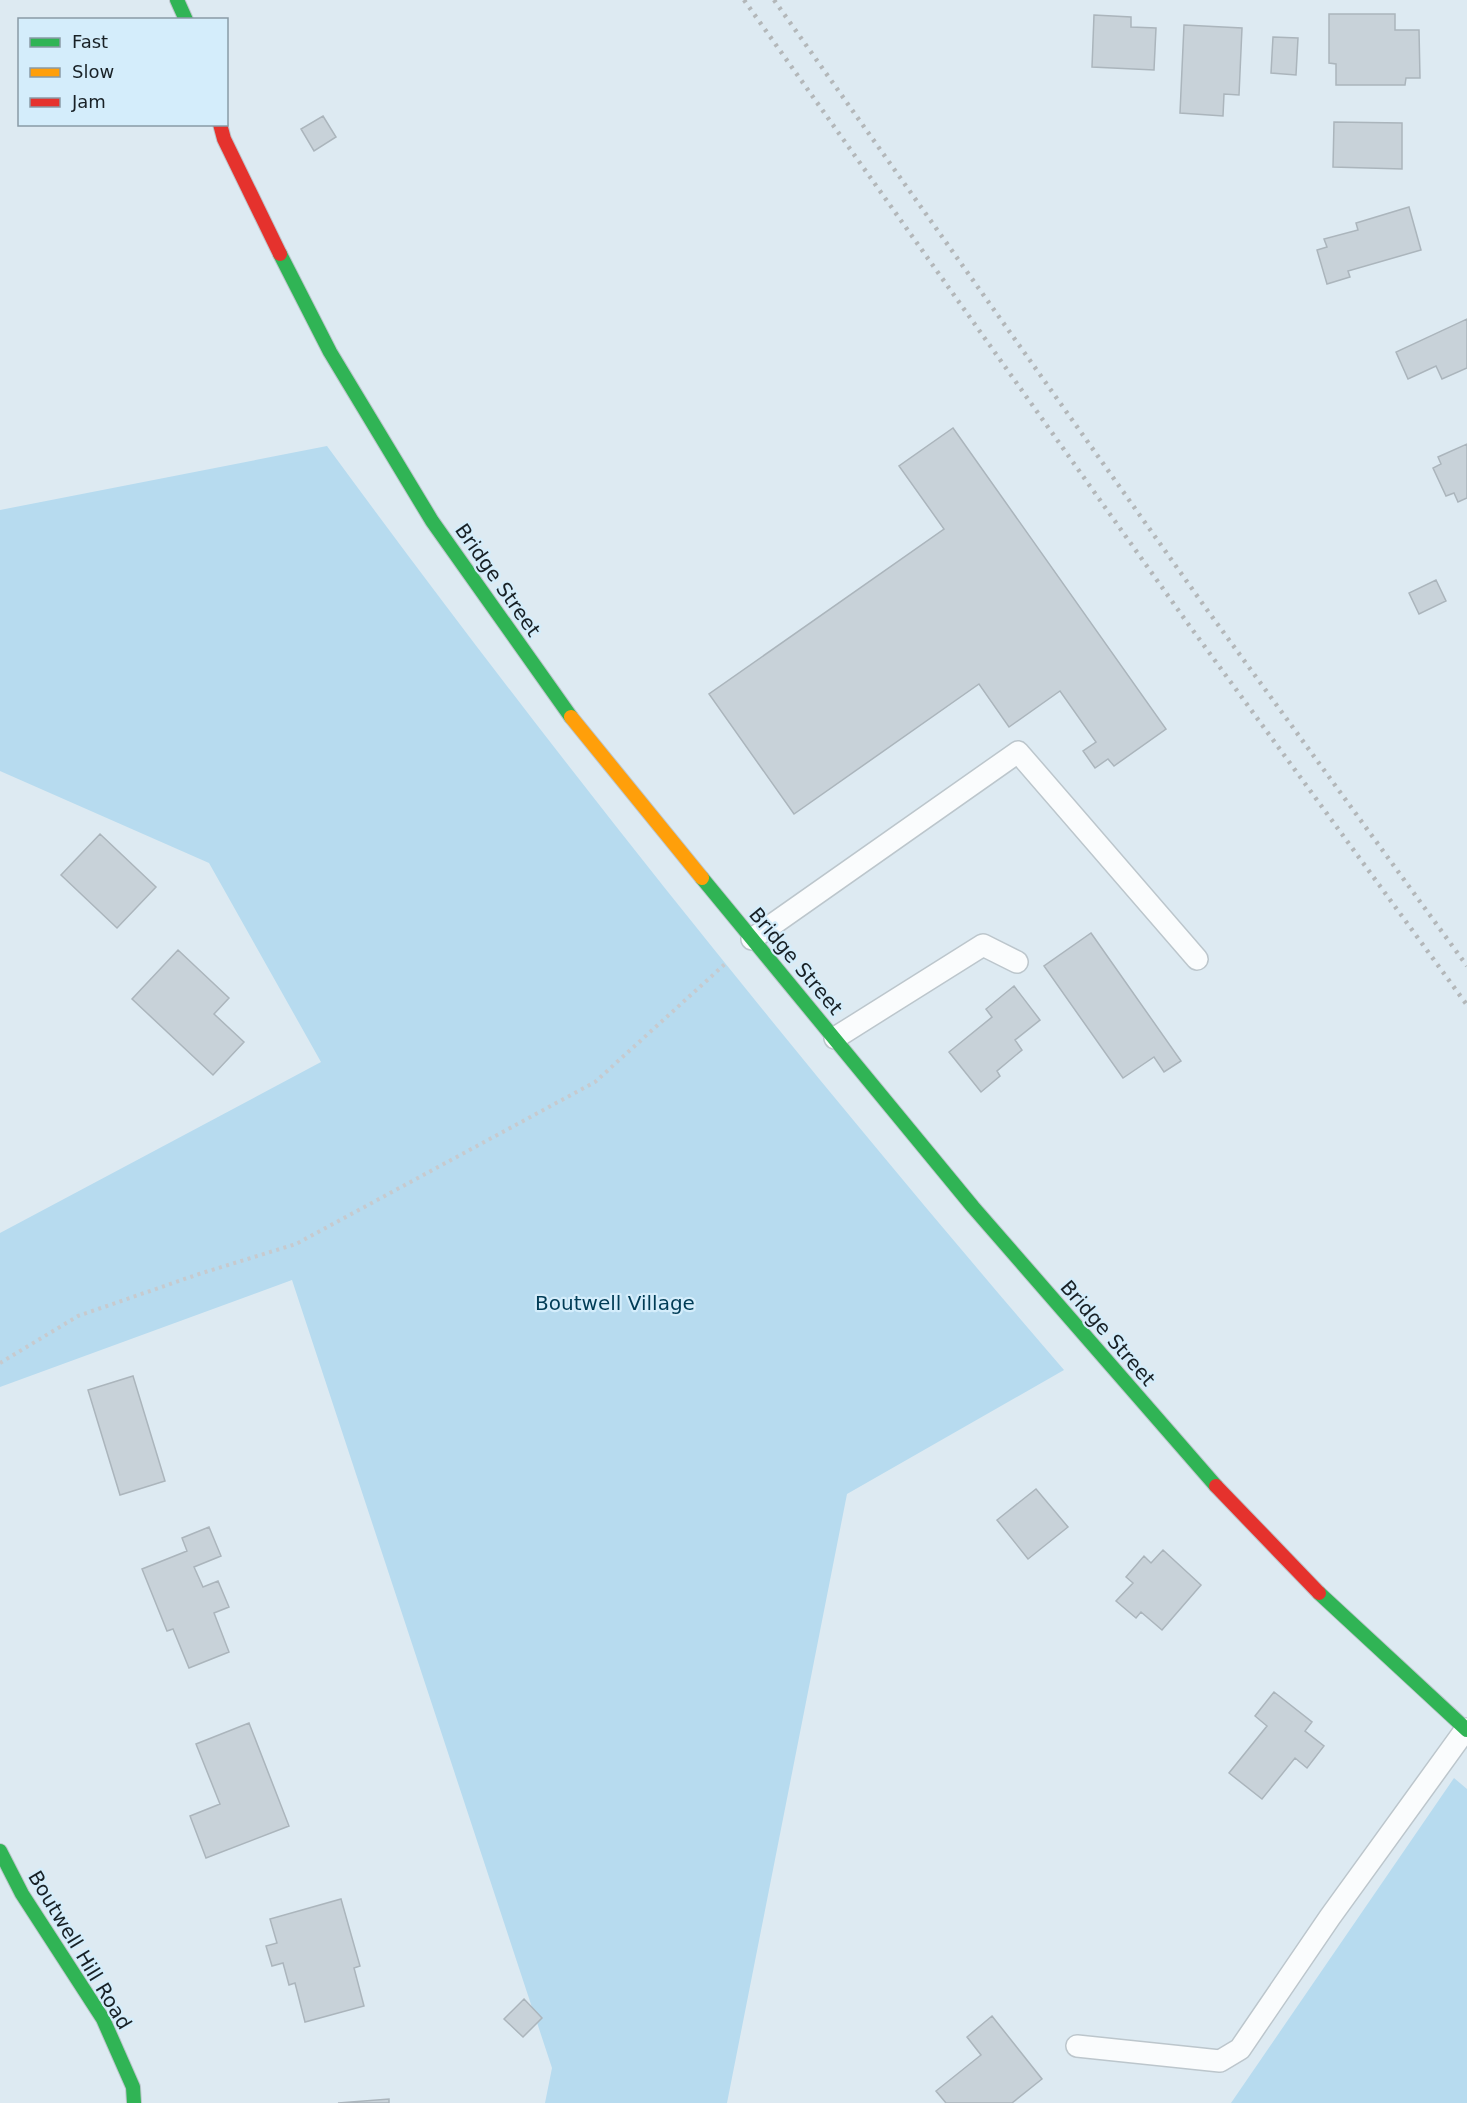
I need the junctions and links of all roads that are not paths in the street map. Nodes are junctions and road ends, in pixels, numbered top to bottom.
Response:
1 (177, 0) edge
2 (185, 18) edge
3 (221, 126) edge
4 (752, 939) junction
5 (1197, 959) dead end
6 (1017, 962) dead end
7 (835, 1038) junction
8 (1466, 1729) edge
9 (0, 1851) edge
10 (1077, 2046) dead end
11 (134, 2103) edge

1 - 2 main road
3 - 4 main road, Bridge Street
4 - 5 lane
4 - 7 main road, Bridge Street
6 - 7 lane
7 - 8 main road, Bridge Street
8 - 10 lane
9 - 11 main road, Boutwell Hill Road

